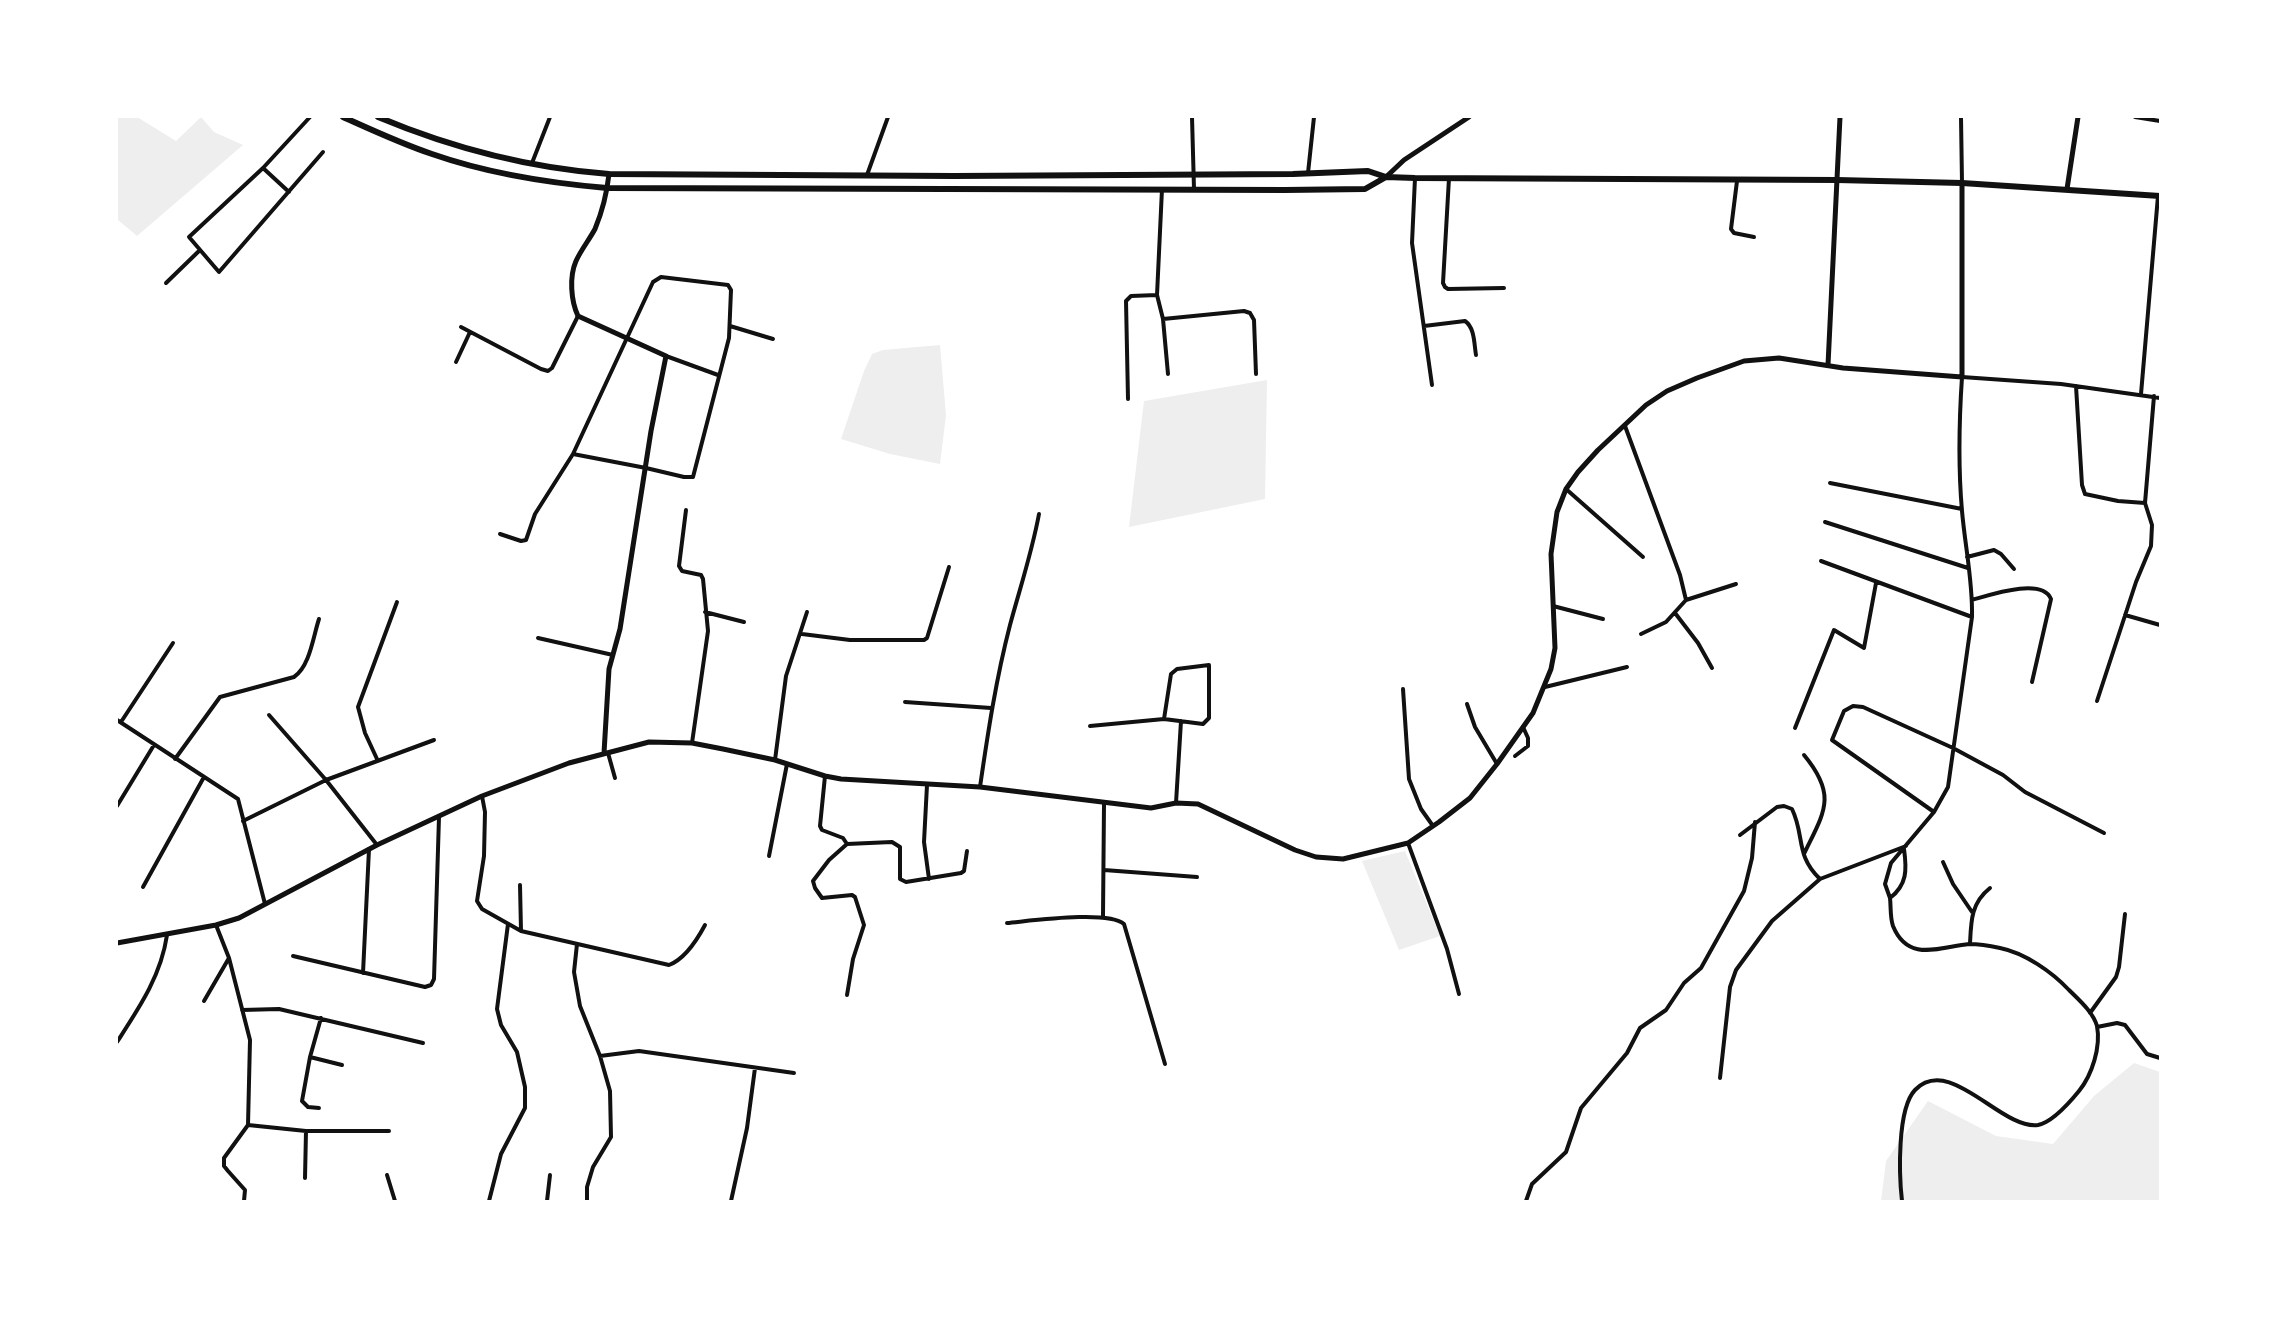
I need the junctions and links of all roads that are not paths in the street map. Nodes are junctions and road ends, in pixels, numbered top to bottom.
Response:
1 (310, 117) edge
2 (343, 117) edge
3 (378, 117) edge
4 (550, 117) edge
5 (888, 117) edge
6 (1192, 117) edge
7 (1314, 117) edge
8 (1469, 117) edge
9 (1840, 117) edge
10 (1961, 117) edge
11 (2078, 117) edge
12 (2135, 117) edge
13 (2160, 121) edge
14 (323, 152) dead end
15 (532, 164) junction
16 (263, 168) junction
17 (1193, 173) junction
18 (609, 174) junction
19 (1308, 174) junction
20 (866, 176) junction
21 (1386, 177) junction
22 (1416, 178) junction
23 (1449, 178) junction
24 (1837, 180) junction
25 (1737, 181) junction
26 (1962, 183) junction
27 (607, 188) junction
28 (1162, 188) junction
29 (1194, 189) junction
30 (2067, 189) junction
31 (289, 192) junction
32 (2159, 196) edge
33 (1754, 237) dead end
34 (200, 250) junction
35 (166, 283) dead end
36 (1504, 288) dead end
37 (1157, 295) junction
38 (578, 316) junction
39 (1163, 319) junction
40 (730, 326) junction
41 (1424, 326) junction
42 (460, 327) dead end
43 (471, 332) junction
44 (626, 339) junction
45 (773, 339) dead end
46 (1476, 355) dead end
47 (666, 356) junction
48 (456, 362) dead end
49 (1828, 365) junction
50 (1168, 374) dead end
51 (1256, 374) dead end
52 (718, 375) junction
53 (1962, 377) junction
54 (1432, 385) dead end
55 (2076, 386) junction
56 (2141, 394) junction
57 (2154, 396) junction
58 (2160, 398) edge
59 (1128, 399) dead end
60 (1624, 425) junction
61 (573, 454) junction
62 (646, 468) junction
63 (1830, 483) dead end
64 (1566, 489) junction
65 (2145, 503) junction
66 (1962, 509) junction
67 (686, 510) dead end
68 (1039, 514) dead end
69 (1825, 522) dead end
70 (500, 534) dead end
71 (1643, 557) dead end
72 (1966, 557) junction
73 (1821, 561) dead end
74 (949, 567) dead end
75 (1968, 568) junction
76 (2014, 569) dead end
77 (1876, 583) junction
78 (1736, 584) dead end
79 (1686, 600) junction
80 (1972, 600) junction
81 (397, 602) dead end
82 (1552, 606) junction
83 (705, 612) junction
84 (807, 612) dead end
85 (1675, 613) junction
86 (2125, 615) junction
87 (1972, 617) junction
88 (319, 619) dead end
89 (1603, 619) dead end
90 (744, 622) dead end
91 (2160, 625) edge
92 (802, 634) junction
93 (1641, 634) dead end
94 (538, 638) dead end
95 (173, 644) dead end
96 (613, 655) junction
97 (1627, 667) dead end
98 (1712, 668) dead end
99 (2032, 682) dead end
100 (1545, 687) junction
101 (1403, 689) dead end
102 (2097, 701) dead end
103 (905, 702) dead end
104 (1467, 705) dead end
105 (991, 708) junction
106 (269, 715) dead end
107 (1164, 719) junction
108 (119, 721) edge
109 (1180, 721) junction
110 (1090, 726) dead end
111 (1523, 727) junction
112 (1795, 728) dead end
113 (434, 740) dead end
114 (692, 743) junction
115 (154, 745) junction
116 (1953, 748) junction
117 (606, 753) junction
118 (1804, 755) dead end
119 (1515, 756) dead end
120 (175, 759) junction
121 (377, 759) junction
122 (775, 760) junction
123 (787, 763) junction
124 (1497, 764) junction
125 (825, 776) junction
126 (204, 777) junction
127 (615, 778) dead end
128 (326, 780) junction
129 (927, 784) junction
130 (980, 787) junction
131 (482, 796) junction
132 (1176, 803) junction
133 (1104, 804) junction
134 (117, 806) edge
135 (1934, 812) junction
136 (439, 816) junction
137 (243, 821) junction
138 (1755, 822) junction
139 (1433, 826) junction
140 (2104, 833) dead end
141 (1740, 835) dead end
142 (1408, 843) junction
143 (847, 844) junction
144 (377, 845) junction
145 (369, 848) junction
146 (1905, 848) junction
147 (967, 851) dead end
148 (1803, 855) junction
149 (769, 856) dead end
150 (1943, 862) dead end
151 (1104, 870) junction
152 (1197, 877) dead end
153 (929, 879) junction
154 (1820, 879) junction
155 (520, 885) dead end
156 (143, 887) dead end
157 (1990, 888) dead end
158 (1890, 898) junction
159 (265, 904) junction
160 (1972, 912) junction
161 (2125, 914) dead end
162 (1103, 916) junction
163 (1007, 923) dead end
164 (508, 924) junction
165 (216, 925) junction
166 (705, 925) dead end
167 (521, 931) junction
168 (167, 935) junction
169 (117, 943) edge
170 (577, 944) junction
171 (1970, 944) junction
172 (293, 956) dead end
173 (229, 958) junction
174 (363, 973) junction
175 (1459, 994) dead end
176 (847, 995) dead end
177 (204, 1001) dead end
178 (243, 1010) junction
179 (2090, 1013) junction
180 (321, 1018) junction
181 (2097, 1028) junction
182 (117, 1042) edge
183 (423, 1043) dead end
184 (600, 1056) junction
185 (310, 1057) junction
186 (2160, 1058) edge
187 (1164, 1064) dead end
188 (342, 1065) dead end
189 (755, 1068) junction
190 (794, 1073) dead end
191 (1720, 1078) dead end
192 (319, 1108) dead end
193 (248, 1125) junction
194 (306, 1131) junction
195 (389, 1131) dead end
196 (387, 1175) dead end
197 (550, 1175) dead end
198 (305, 1178) dead end
199 (244, 1201) edge
200 (395, 1201) edge
201 (489, 1201) edge
202 (547, 1201) edge
203 (587, 1201) edge
204 (731, 1201) edge
205 (1526, 1201) edge
206 (1902, 1201) edge

1 - 16 street
2 - 27 main road
3 - 15 main road
4 - 15 street
5 - 20 street
6 - 17 street
7 - 19 street
8 - 21 street
9 - 24 street
10 - 26 street
11 - 30 street
12 - 13 street
14 - 31 street
15 - 18 main road
16 - 31 street
16 - 34 street
17 - 19 main road
17 - 20 main road
17 - 29 street
18 - 20 main road
18 - 27 street
19 - 21 main road
21 - 22 main road
21 - 29 main road
22 - 23 main road
22 - 41 street
23 - 25 main road
23 - 36 street
24 - 25 main road
24 - 26 main road
24 - 49 street
25 - 33 street
26 - 30 main road
26 - 53 street
27 - 28 main road
27 - 38 street
28 - 29 main road
28 - 37 street
30 - 32 main road
31 - 34 street
32 - 56 street
34 - 35 street
37 - 39 street
37 - 59 street
38 - 43 street
38 - 44 street
39 - 50 street
39 - 51 street
40 - 44 street
40 - 45 street
40 - 52 street
41 - 46 street
41 - 54 street
42 - 43 street
43 - 48 street
44 - 47 street
44 - 61 street
47 - 52 street
47 - 62 street
49 - 53 street
49 - 60 street
52 - 62 street
53 - 55 street
53 - 66 street
55 - 56 street
55 - 65 street
56 - 57 street
57 - 58 street
57 - 65 street
60 - 64 street
60 - 79 street
61 - 62 street
61 - 70 street
62 - 96 street
63 - 66 street
64 - 71 street
64 - 82 street
65 - 86 street
66 - 72 street
67 - 83 street
68 - 105 street
69 - 75 street
72 - 75 street
72 - 76 street
73 - 77 street
74 - 92 street
75 - 80 street
77 - 87 street
77 - 112 street
78 - 79 street
79 - 85 street
80 - 87 street
80 - 99 street
81 - 121 street
82 - 89 street
82 - 100 street
83 - 90 street
83 - 114 street
84 - 92 street
85 - 93 street
85 - 98 street
86 - 91 street
86 - 102 street
87 - 116 street
88 - 120 street
92 - 122 street
94 - 96 street
95 - 108 street
96 - 117 street
97 - 100 street
100 - 111 street
101 - 139 street
103 - 105 street
104 - 124 street
105 - 130 street
106 - 128 street
107 - 109 street
107 - 109 street
107 - 110 street
108 - 115 street
109 - 132 street
111 - 119 street
111 - 124 street
113 - 121 street
114 - 117 street
114 - 122 street
115 - 120 street
115 - 134 street
116 - 135 street
116 - 135 street
116 - 140 street
117 - 127 street
117 - 131 street
118 - 148 street
120 - 126 street
121 - 128 street
122 - 123 street
123 - 125 street
123 - 149 street
124 - 139 street
125 - 129 street
125 - 143 street
126 - 137 street
126 - 156 street
128 - 137 street
128 - 144 street
129 - 130 street
129 - 153 street
130 - 133 street
131 - 136 street
131 - 164 street
132 - 133 street
132 - 142 street
133 - 151 street
135 - 146 street
136 - 144 street
136 - 174 street
137 - 159 street
138 - 141 street
138 - 148 street
138 - 205 street
139 - 142 street
142 - 175 street
143 - 153 street
143 - 176 street
144 - 145 street
145 - 159 street
145 - 174 street
146 - 154 street
146 - 158 street
146 - 158 street
147 - 153 street
148 - 154 street
150 - 160 street
151 - 152 street
151 - 162 street
154 - 191 street
155 - 167 street
157 - 160 street
158 - 171 street
159 - 165 street
160 - 171 street
161 - 179 street
162 - 163 street
162 - 187 street
164 - 167 street
164 - 201 street
165 - 168 street
165 - 173 street
166 - 170 street
167 - 170 street
168 - 169 street
168 - 182 street
170 - 184 street
171 - 179 street
172 - 174 street
173 - 177 street
173 - 178 street
178 - 180 street
178 - 193 street
179 - 181 street
180 - 183 street
180 - 185 street
181 - 186 street
181 - 206 street
184 - 189 street
184 - 203 street
185 - 188 street
185 - 192 street
189 - 190 street
189 - 204 street
193 - 194 street
193 - 199 street
194 - 195 street
194 - 198 street
196 - 200 street
197 - 202 street

